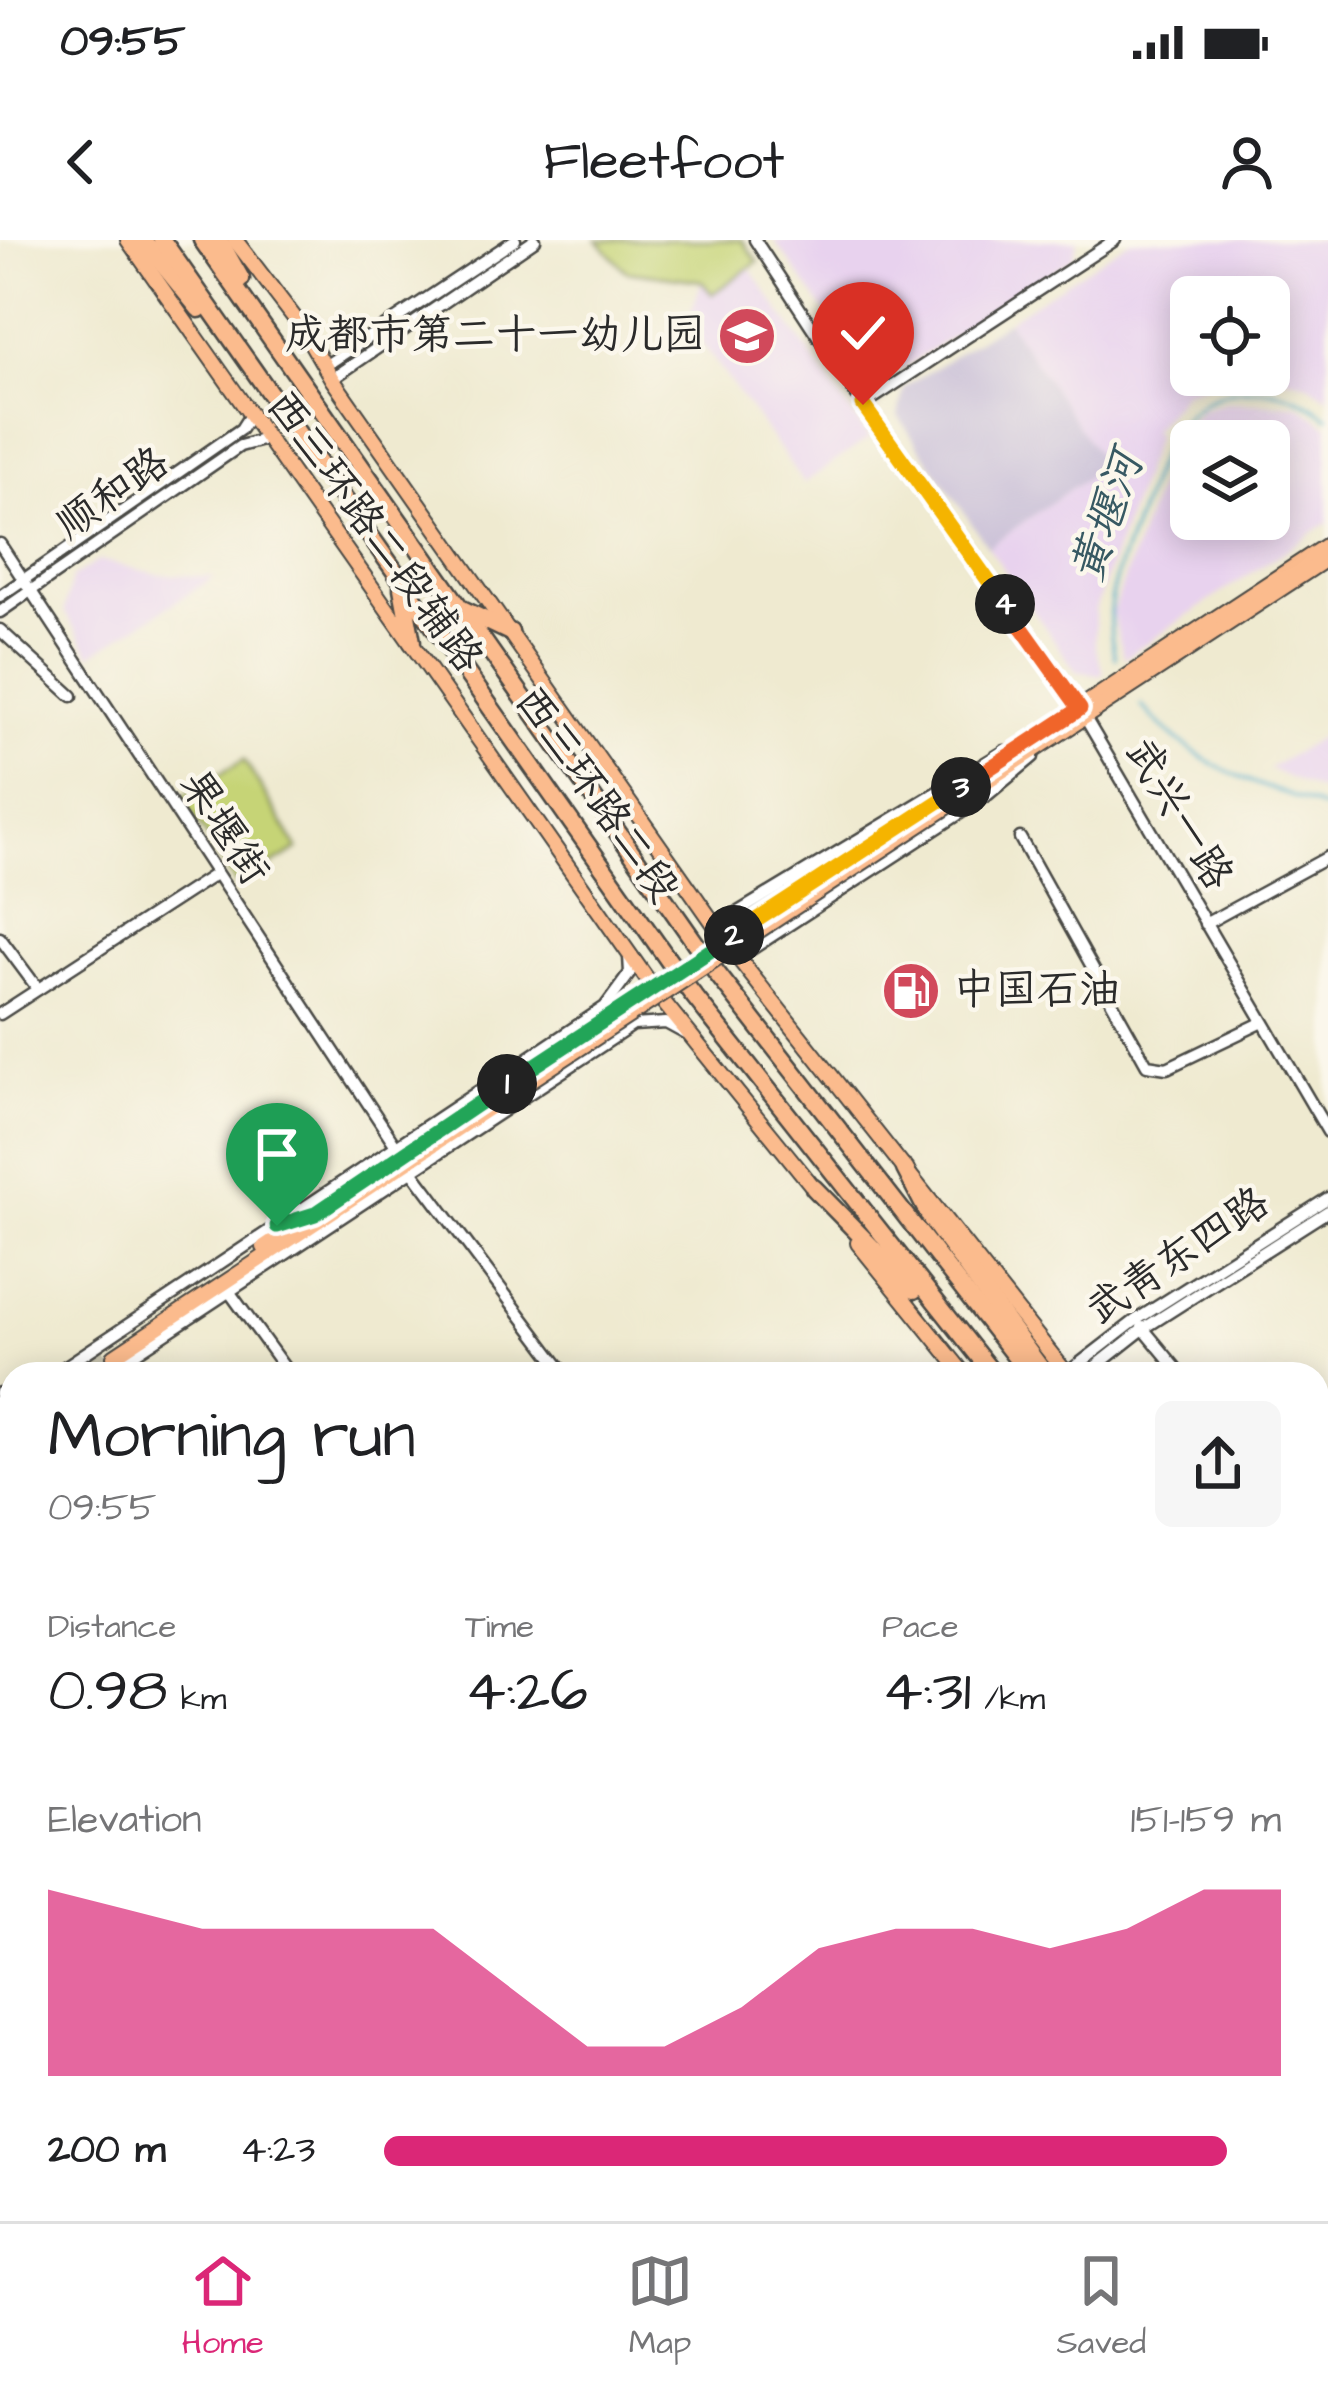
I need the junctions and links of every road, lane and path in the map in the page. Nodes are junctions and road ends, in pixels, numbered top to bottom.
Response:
1 (128, 240) edge
2 (143, 240) edge
3 (163, 240) edge
4 (202, 240) edge
5 (219, 240) edge
6 (235, 240) edge
7 (515, 240) edge
8 (535, 240) edge
9 (755, 240) edge
10 (1087, 240) edge
11 (1114, 240) edge
12 (1095, 253) junction
13 (278, 349) junction
14 (251, 368) junction
15 (328, 373) junction
16 (863, 405) junction
17 (250, 415) junction
18 (266, 439) junction
19 (0, 544) edge
20 (1328, 544) edge
21 (1328, 558) edge
22 (401, 581) junction
23 (30, 584) junction
24 (0, 596) edge
25 (460, 608) junction
26 (0, 612) edge
27 (0, 630) edge
28 (510, 632) junction
29 (412, 642) junction
30 (72, 696) dead end
31 (1082, 715) junction
32 (1041, 740) junction
33 (1020, 838) dead end
34 (1328, 857) edge
35 (214, 875) junction
36 (1205, 924) junction
37 (715, 926) junction
38 (0, 938) edge
39 (628, 952) junction
40 (738, 958) junction
41 (38, 989) junction
42 (0, 1014) edge
43 (1261, 1023) junction
44 (693, 1039) junction
45 (1328, 1132) edge
46 (396, 1146) junction
47 (362, 1168) junction
48 (905, 1169) junction
49 (413, 1172) junction
50 (814, 1188) junction
51 (377, 1197) junction
52 (1328, 1198) edge
53 (1328, 1211) edge
54 (317, 1218) junction
55 (277, 1226) junction
56 (291, 1254) junction
57 (231, 1294) junction
58 (1139, 1324) junction
59 (974, 1349) junction
60 (111, 1353) tunnel mouth
61 (72, 1362) edge
62 (123, 1362) edge
63 (280, 1362) edge
64 (556, 1362) edge
65 (954, 1362) edge
66 (984, 1362) edge
67 (1020, 1362) edge
68 (1036, 1362) edge
69 (1057, 1362) edge
70 (1084, 1362) edge
71 (1099, 1362) edge
72 (1171, 1362) edge

1 - 17 main road, 西三环路二段辅路
2 - 14 highway
3 - 14 highway, 西三环路二段
4 - 13 highway, 西三环路二段
5 - 13 highway
6 - 15 main road, 西三环路二段辅路
7 - 15 street
8 - 15 street
9 - 16 street, 武兴一路
10 - 12 street
11 - 12 street
12 - 16 street
13 - 25 highway, 西三环路二段
14 - 22 highway, 西三环路二段
15 - 28 main road, 西三环路二段辅路
16 - 31 street, 武兴一路
17 - 18 main road, 西三环路二段辅路
17 - 23 street, 顺和路
18 - 23 street, 顺和路
18 - 29 main road, 西三环路二段辅路
19 - 23 street, 果堰街
20 - 31 main road
21 - 31 main road
22 - 29 highway
22 - 59 highway, 西三环路二段
23 - 24 street, 顺和路
23 - 26 street, 顺和路
23 - 35 street, 果堰街
25 - 28 highway
25 - 67 highway, 西三环路二段
27 - 30 street
28 - 37 main road, 西三环路二段辅路
29 - 39 main road, 西三环路二段辅路
31 - 32 main road
31 - 36 street, 武兴一路
32 - 37 street
32 - 40 street
32 - 54 main road, bridge
33 - 43 street
34 - 36 street
35 - 41 street
35 - 46 street, 果堰街
36 - 43 street, 武兴一路
37 - 40 main road, 西三环路二段辅路
38 - 41 street
39 - 44 main road, 西三环路二段辅路
39 - 46 street
40 - 48 main road, 西三环路二段辅路
41 - 42 street
43 - 45 street, 武兴一路
44 - 49 street
44 - 50 main road, 西三环路二段辅路
46 - 47 street
47 - 54 street
47 - 55 street
48 - 68 highway
48 - 69 main road, 西三环路二段辅路
49 - 51 street
49 - 64 street
50 - 59 highway
50 - 65 main road, 西三环路二段辅路
51 - 54 street
51 - 56 street
52 - 58 street, 武青东四路
53 - 58 street, 武青东四路
54 - 55 street
54 - 56 street
54 - 60 main road
55 - 61 street
56 - 57 street
57 - 62 street
57 - 63 street
58 - 70 street, 武青东四路
58 - 71 street, 武青东四路
58 - 72 street
59 - 66 highway, 西三环路二段

